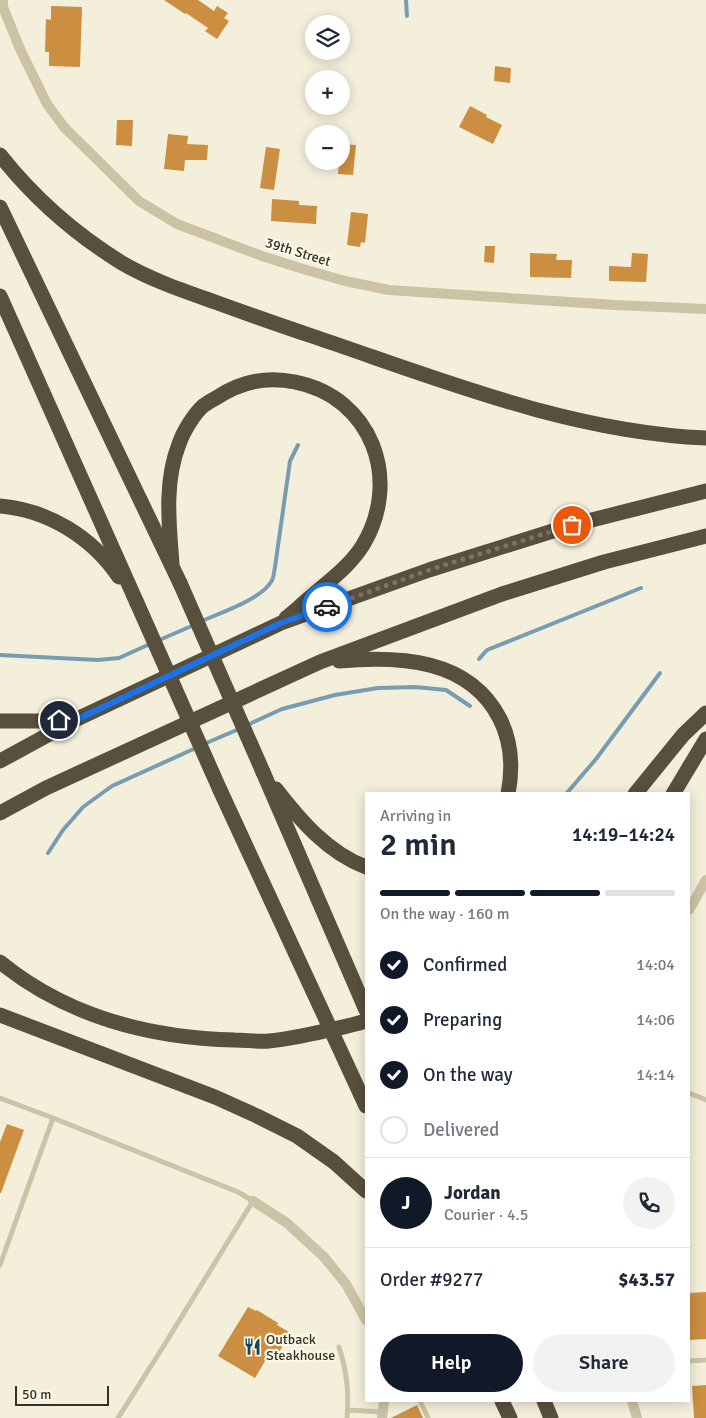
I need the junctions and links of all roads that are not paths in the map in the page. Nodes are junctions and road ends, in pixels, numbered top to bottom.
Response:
1 (3, 0) edge
2 (0, 155) edge
3 (0, 207) edge
4 (0, 296) edge
5 (706, 309) edge
6 (706, 438) edge
7 (706, 491) edge
8 (0, 506) edge
9 (706, 536) edge
10 (172, 564) junction
11 (137, 604) junction
12 (281, 623) junction
13 (320, 662) junction
14 (706, 713) edge
15 (78, 719) junction
16 (0, 721) edge
17 (706, 739) edge
18 (0, 761) edge
19 (263, 772) junction
20 (508, 792) edge
21 (637, 792) edge
22 (674, 792) edge
23 (0, 812) edge
24 (365, 867) edge
25 (706, 880) edge
26 (690, 908) edge
27 (0, 962) edge
28 (365, 1008) edge
29 (0, 1015) edge
30 (365, 1021) edge
31 (690, 1092) edge
32 (0, 1098) edge
33 (706, 1100) edge
34 (365, 1104) edge
35 (53, 1118) junction
36 (365, 1190) edge
37 (253, 1200) junction
38 (0, 1265) edge
39 (365, 1318) edge
40 (339, 1347) dead end
41 (706, 1360) edge
42 (690, 1361) edge
43 (420, 1402) edge
44 (502, 1402) edge
45 (632, 1402) edge
46 (348, 1410) junction
47 (383, 1410) edge
48 (118, 1418) edge
49 (347, 1418) edge
50 (428, 1418) edge
51 (510, 1418) edge
52 (637, 1418) edge

1 - 5 street, 39th Street
2 - 6 highway
3 - 10 highway
4 - 11 highway
7 - 12 highway
8 - 11 highway
9 - 13 highway
10 - 12 highway
10 - 19 highway, bridge
11 - 34 highway, bridge
12 - 15 highway
13 - 20 highway
13 - 23 highway
14 - 21 highway
15 - 16 highway
15 - 18 highway
17 - 22 highway
19 - 24 highway
19 - 28 highway
25 - 26 street
27 - 30 highway, bridge
29 - 36 highway
31 - 33 lane
32 - 35 lane
35 - 37 lane
35 - 38 lane
37 - 39 street
37 - 48 lane
40 - 46 lane
41 - 42 lane
43 - 50 lane
44 - 51 highway
45 - 52 street
46 - 47 lane
46 - 49 lane

